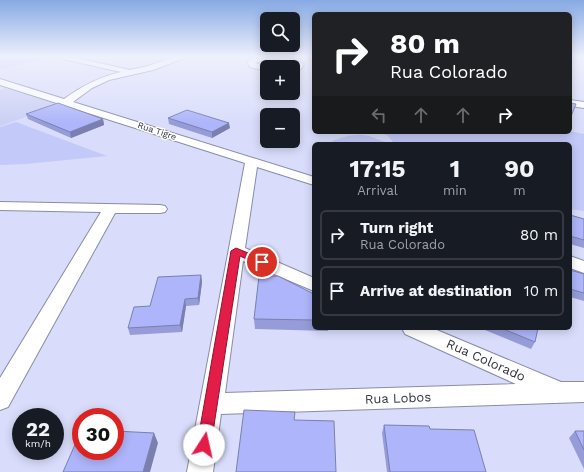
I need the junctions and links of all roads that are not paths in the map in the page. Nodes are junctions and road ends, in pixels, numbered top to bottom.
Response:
1 (104, 79) edge
2 (0, 82) edge
3 (66, 102) junction
4 (572, 103) edge
5 (584, 105) edge
6 (252, 161) junction
7 (312, 180) edge
8 (0, 206) edge
9 (110, 209) junction
10 (160, 209) dead end
11 (236, 251) junction
12 (572, 263) edge
13 (584, 266) edge
14 (312, 284) edge
15 (417, 330) edge
16 (584, 392) edge
17 (561, 393) junction
18 (0, 399) edge
19 (211, 404) junction
20 (200, 472) edge

1 - 3 street
2 - 3 street, Rua Tigre
3 - 6 street, Rua Tigre
4 - 5 street
6 - 7 street, Rua Tigre
6 - 11 street
8 - 9 street
9 - 10 street
9 - 18 street
11 - 14 street
11 - 19 street
12 - 13 street
15 - 17 street, Rua Colorado
16 - 17 street, Rua Lobos
17 - 19 street, Rua Lobos
19 - 20 street

